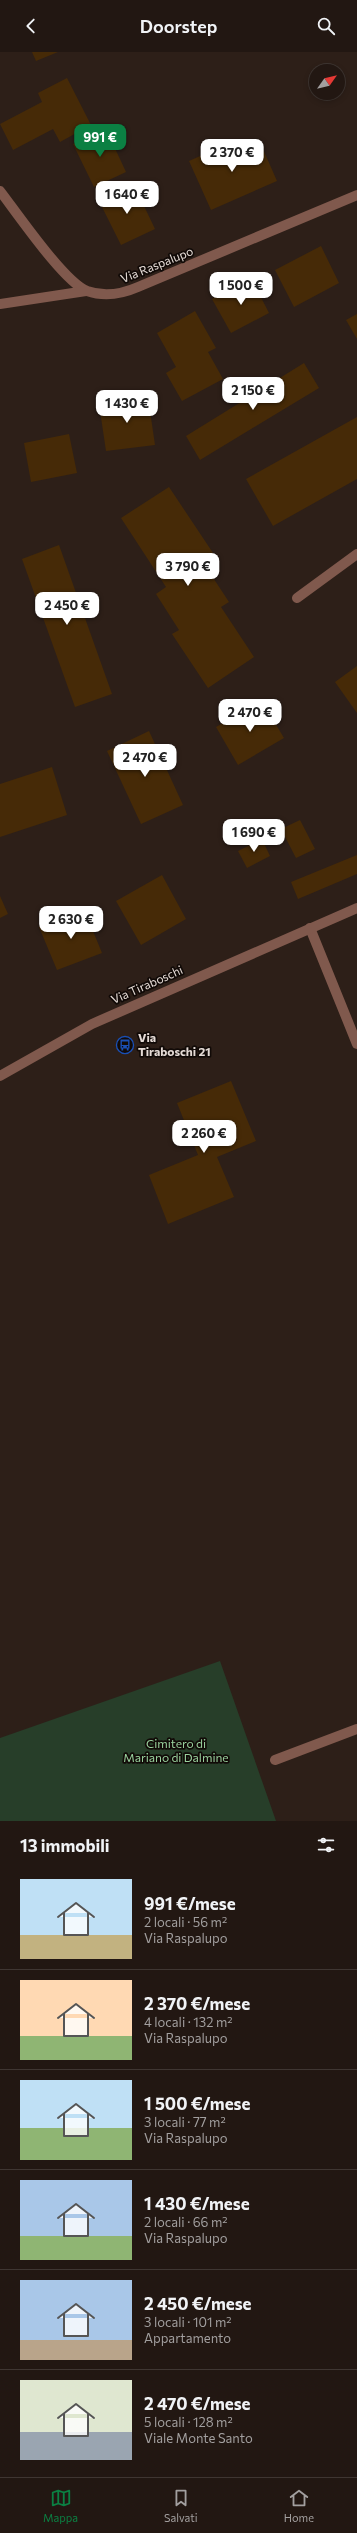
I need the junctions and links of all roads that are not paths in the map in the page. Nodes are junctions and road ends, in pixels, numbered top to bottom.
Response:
1 (0, 191) edge
2 (357, 195) edge
3 (86, 291) junction
4 (0, 304) edge
5 (357, 554) edge
6 (297, 598) dead end
7 (357, 908) edge
8 (310, 928) junction
9 (357, 1044) edge
10 (0, 1074) edge
11 (357, 1728) edge
12 (275, 1760) dead end

1 - 3 street
2 - 3 street, Via Raspalupo
3 - 4 street, Via Raspalupo
5 - 6 street
7 - 8 street, Via Tiraboschi
8 - 9 street
8 - 10 street, Via Tiraboschi
11 - 12 street

